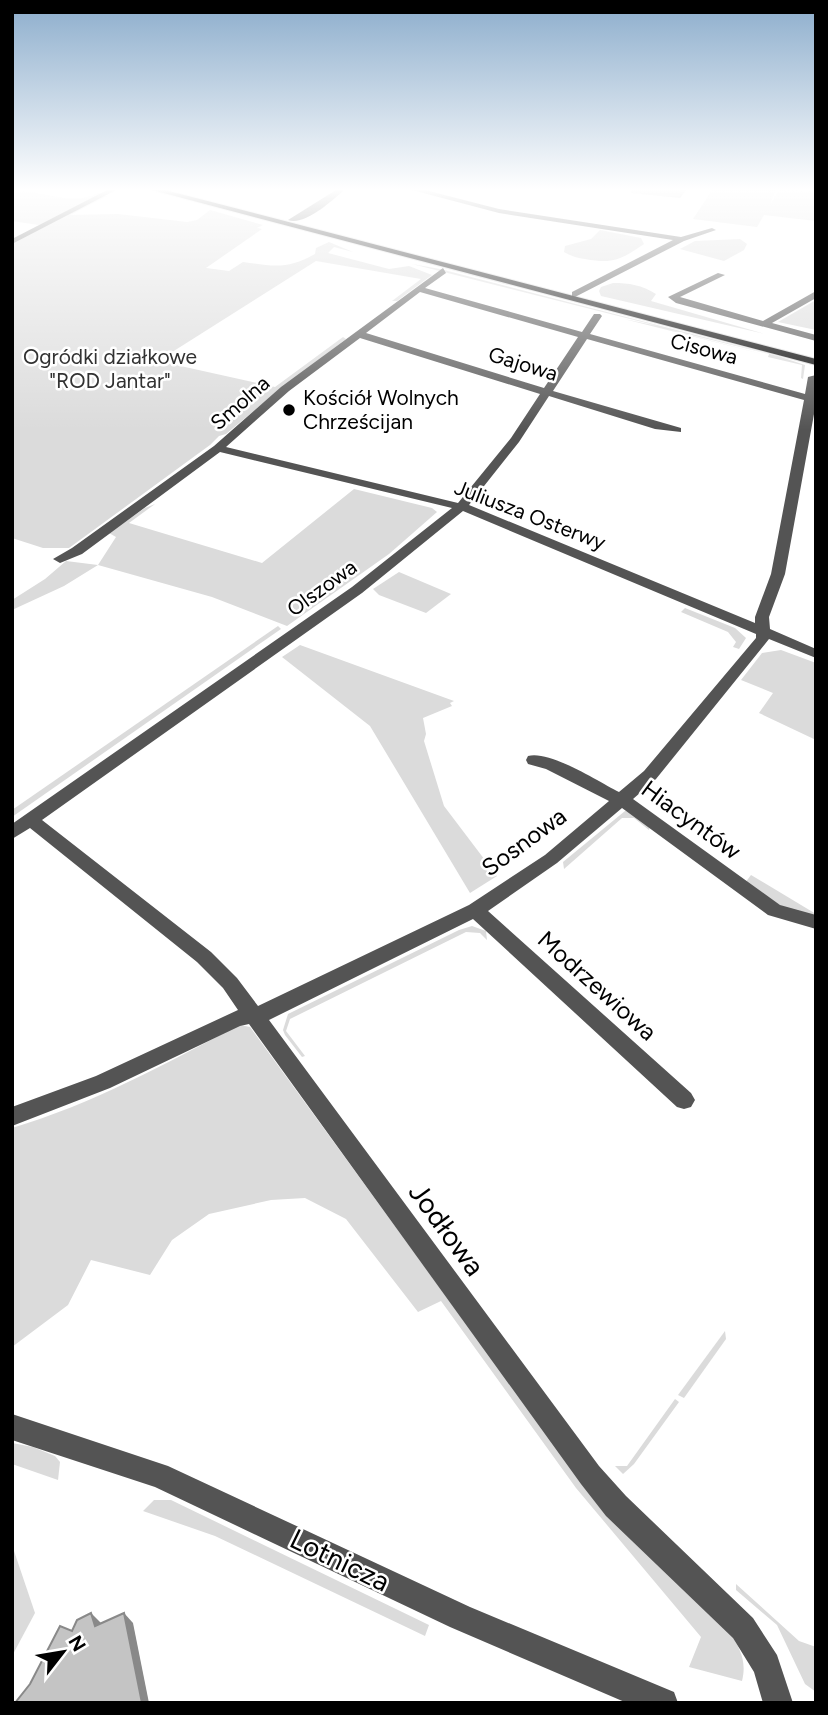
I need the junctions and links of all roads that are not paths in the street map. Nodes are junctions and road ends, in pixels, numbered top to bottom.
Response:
1 (450, 270) edge
2 (483, 270) edge
3 (621, 270) edge
4 (443, 271) dead end
5 (721, 275) dead end
6 (418, 289) junction
7 (575, 294) junction
8 (816, 294) edge
9 (597, 316) dead end
10 (764, 324) junction
11 (358, 334) junction
12 (583, 335) junction
13 (816, 338) edge
14 (816, 354) edge
15 (814, 369) edge
16 (549, 391) junction
17 (812, 399) edge
18 (677, 430) dead end
19 (218, 448) junction
20 (462, 506) junction
21 (60, 559) dead end
22 (764, 632) junction
23 (816, 654) edge
24 (534, 760) dead end
25 (623, 800) junction
26 (22, 827) edge
27 (475, 910) junction
28 (816, 922) edge
29 (254, 1015) junction
30 (684, 1100) dead end
31 (12, 1117) edge
32 (12, 1427) edge
33 (663, 1703) edge
34 (778, 1703) edge

1 - 15 main road
2 - 7 main road
3 - 7 street
4 - 6 street, Smolna
5 - 10 street
6 - 11 street, Smolna
6 - 12 street, Gajowa
7 - 14 main road
8 - 10 street
9 - 12 street, Olszowa
10 - 13 street
11 - 16 street, Gajowa
11 - 19 street, Smolna
12 - 16 street, Olszowa
12 - 17 street, Cisowa
15 - 17 street, Sosnowa
16 - 18 street, Gajowa
16 - 20 street, Olszowa
17 - 22 street, Sosnowa
19 - 20 street, Juliusza Osterwy
19 - 21 street, Smolna
20 - 22 street, Juliusza Osterwy
20 - 26 street, Olszowa
22 - 23 street, Juliusza Osterwy
22 - 25 street, Sosnowa
24 - 25 street, Hiacyntów
25 - 27 street, Sosnowa
25 - 28 street, Hiacyntów
26 - 29 street, Jodłowa
27 - 29 street, Sosnowa
27 - 30 street, Modrzewiowa
29 - 31 street, Sosnowa
29 - 34 street, Jodłowa
32 - 33 street, Lotnicza

